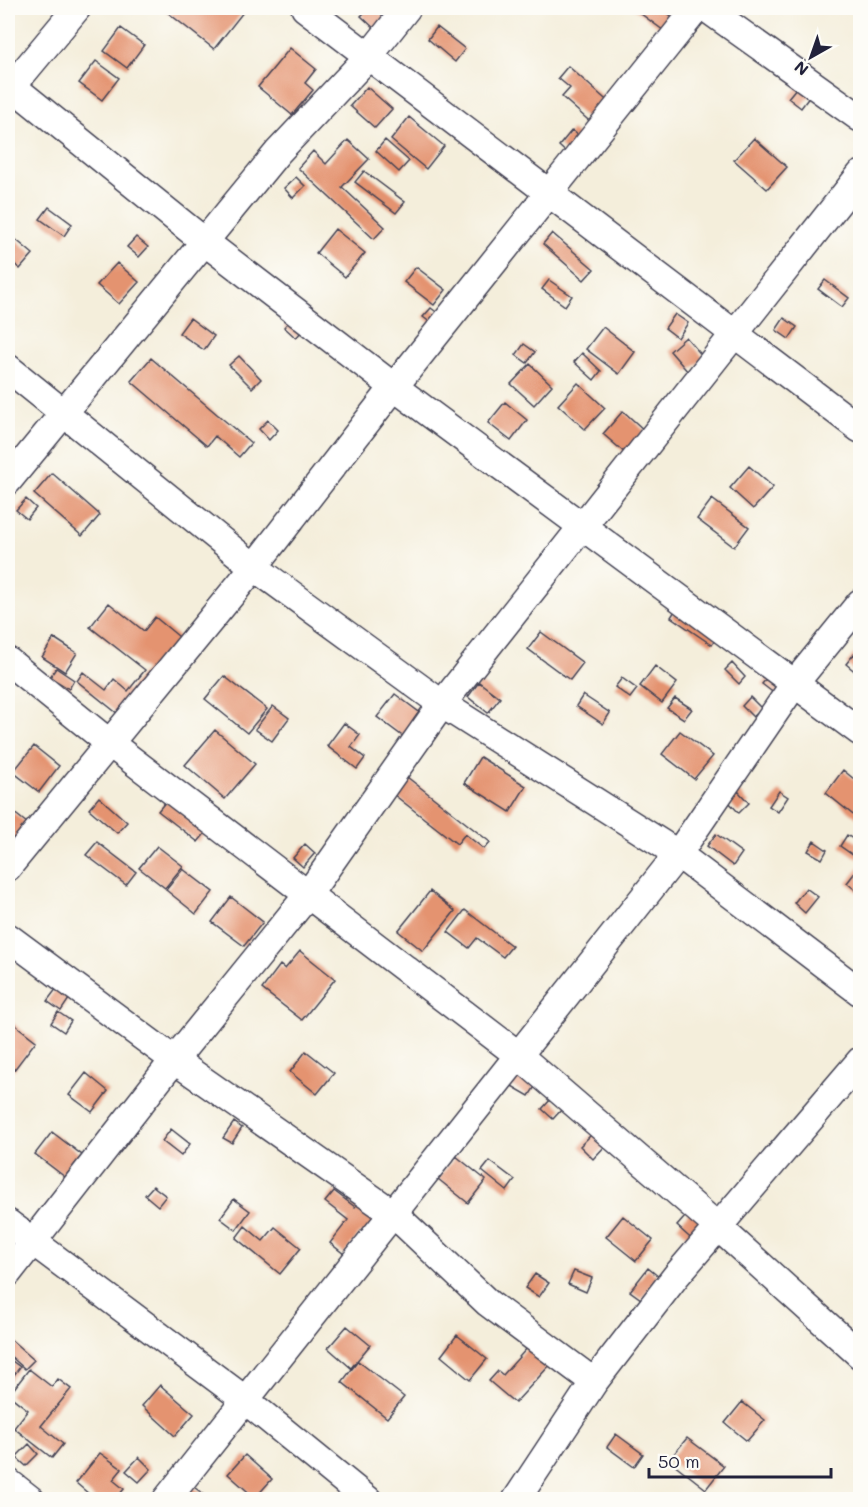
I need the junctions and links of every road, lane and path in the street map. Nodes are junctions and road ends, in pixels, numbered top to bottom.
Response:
1 (77, 8) edge
2 (305, 8) edge
3 (407, 8) edge
4 (697, 8) edge
5 (706, 8) edge
6 (369, 56) junction
7 (9, 87) edge
8 (861, 117) edge
9 (861, 175) edge
10 (549, 193) junction
11 (205, 242) junction
12 (734, 333) junction
13 (8, 368) edge
14 (394, 387) junction
15 (64, 412) junction
16 (861, 429) edge
17 (8, 481) edge
18 (583, 524) junction
19 (254, 567) junction
20 (861, 603) edge
21 (8, 661) edge
22 (795, 683) junction
23 (442, 704) junction
24 (861, 732) edge
25 (108, 742) junction
26 (678, 854) junction
27 (8, 867) edge
28 (307, 896) junction
29 (8, 937) edge
30 (861, 992) edge
31 (517, 1054) junction
32 (174, 1060) junction
33 (861, 1061) edge
34 (394, 1214) junction
35 (8, 1223) edge
36 (717, 1226) junction
37 (32, 1242) junction
38 (8, 1273) edge
39 (861, 1355) edge
40 (594, 1382) junction
41 (244, 1399) junction
42 (8, 1482) edge
43 (31, 1500) edge
44 (166, 1500) edge
45 (368, 1500) edge
46 (516, 1500) edge

1 - 7 street
2 - 6 street
3 - 6 street
4 - 10 street
5 - 8 street
6 - 10 street
6 - 11 street
7 - 11 street
9 - 12 street
10 - 12 street
10 - 14 street
11 - 14 street
11 - 15 street
12 - 16 street
12 - 18 street
13 - 15 street
14 - 18 street
14 - 19 street
15 - 17 street
15 - 19 street
18 - 22 street
18 - 23 street
19 - 23 street
19 - 25 street
20 - 22 street
21 - 25 street
22 - 24 street
22 - 26 street
23 - 26 street
23 - 28 street
25 - 27 street
25 - 28 street
26 - 30 street
26 - 31 street
28 - 31 street
28 - 32 street
29 - 32 street
31 - 34 street
31 - 36 street
32 - 34 street
32 - 37 street
33 - 36 street
34 - 40 street
34 - 41 street
35 - 37 street
36 - 39 street
36 - 40 street
37 - 38 street
37 - 41 street
40 - 46 street
41 - 44 street
41 - 45 street
42 - 43 street

